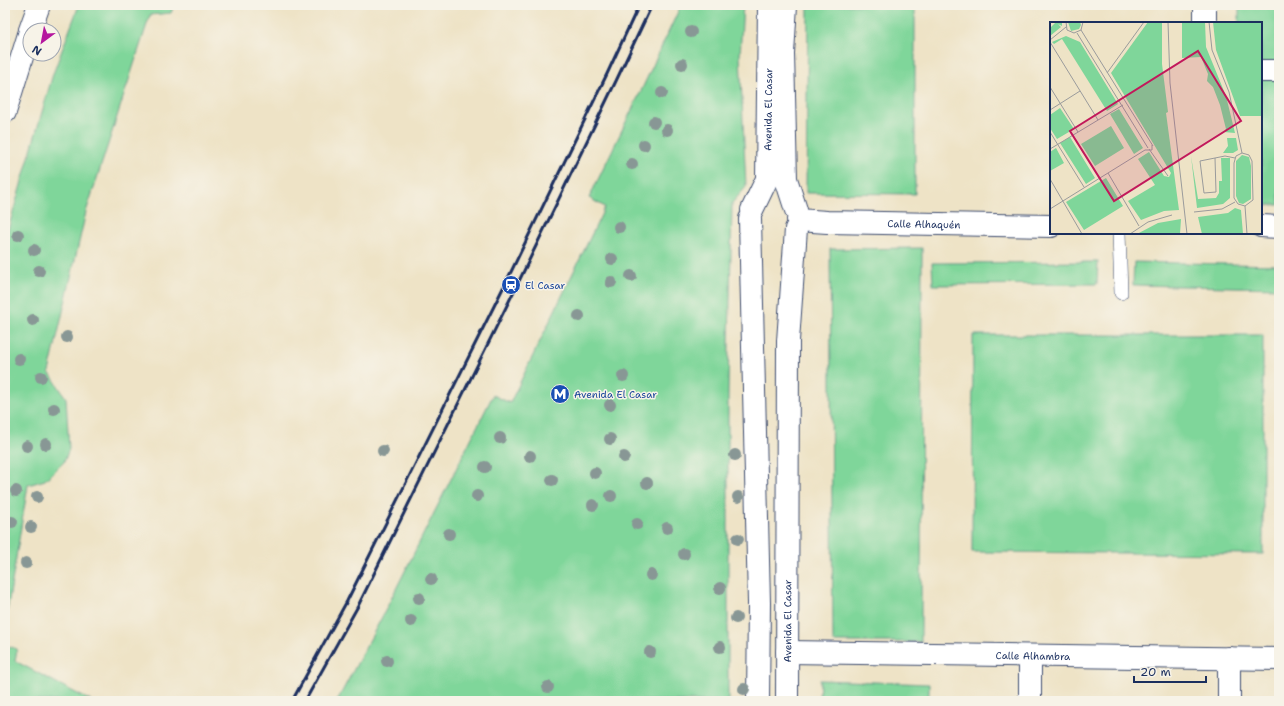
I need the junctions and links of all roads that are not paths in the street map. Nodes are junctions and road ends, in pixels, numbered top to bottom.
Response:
1 (39, 5) edge
2 (768, 5) edge
3 (786, 5) edge
4 (1205, 5) edge
5 (33, 22) edge
6 (1205, 22) edge
7 (22, 56) edge
8 (1262, 71) edge
9 (1279, 71) edge
10 (5, 112) edge
11 (751, 215) junction
12 (796, 220) junction
13 (1050, 226) edge
14 (1262, 226) edge
15 (1279, 227) edge
16 (1119, 234) edge
17 (1121, 293) dead end
18 (787, 652) junction
19 (1030, 656) junction
20 (1229, 658) junction
21 (1279, 659) edge
22 (758, 701) edge
23 (787, 701) edge
24 (1030, 701) edge
25 (1229, 701) edge

1 - 5 street
2 - 11 street, Avenida El Casar
3 - 12 street, Avenida El Casar
4 - 6 street
7 - 10 street
8 - 9 street
11 - 12 street
11 - 12 street
11 - 22 street, Avenida El Casar
12 - 13 street, Calle Alhaquén
12 - 18 street, Avenida El Casar
14 - 15 street
16 - 17 lane
18 - 19 street, Calle Alhambra
18 - 23 street, Avenida El Casar
19 - 20 street, Calle Alhambra
19 - 24 street
20 - 21 street, Calle Alhambra
20 - 25 street

